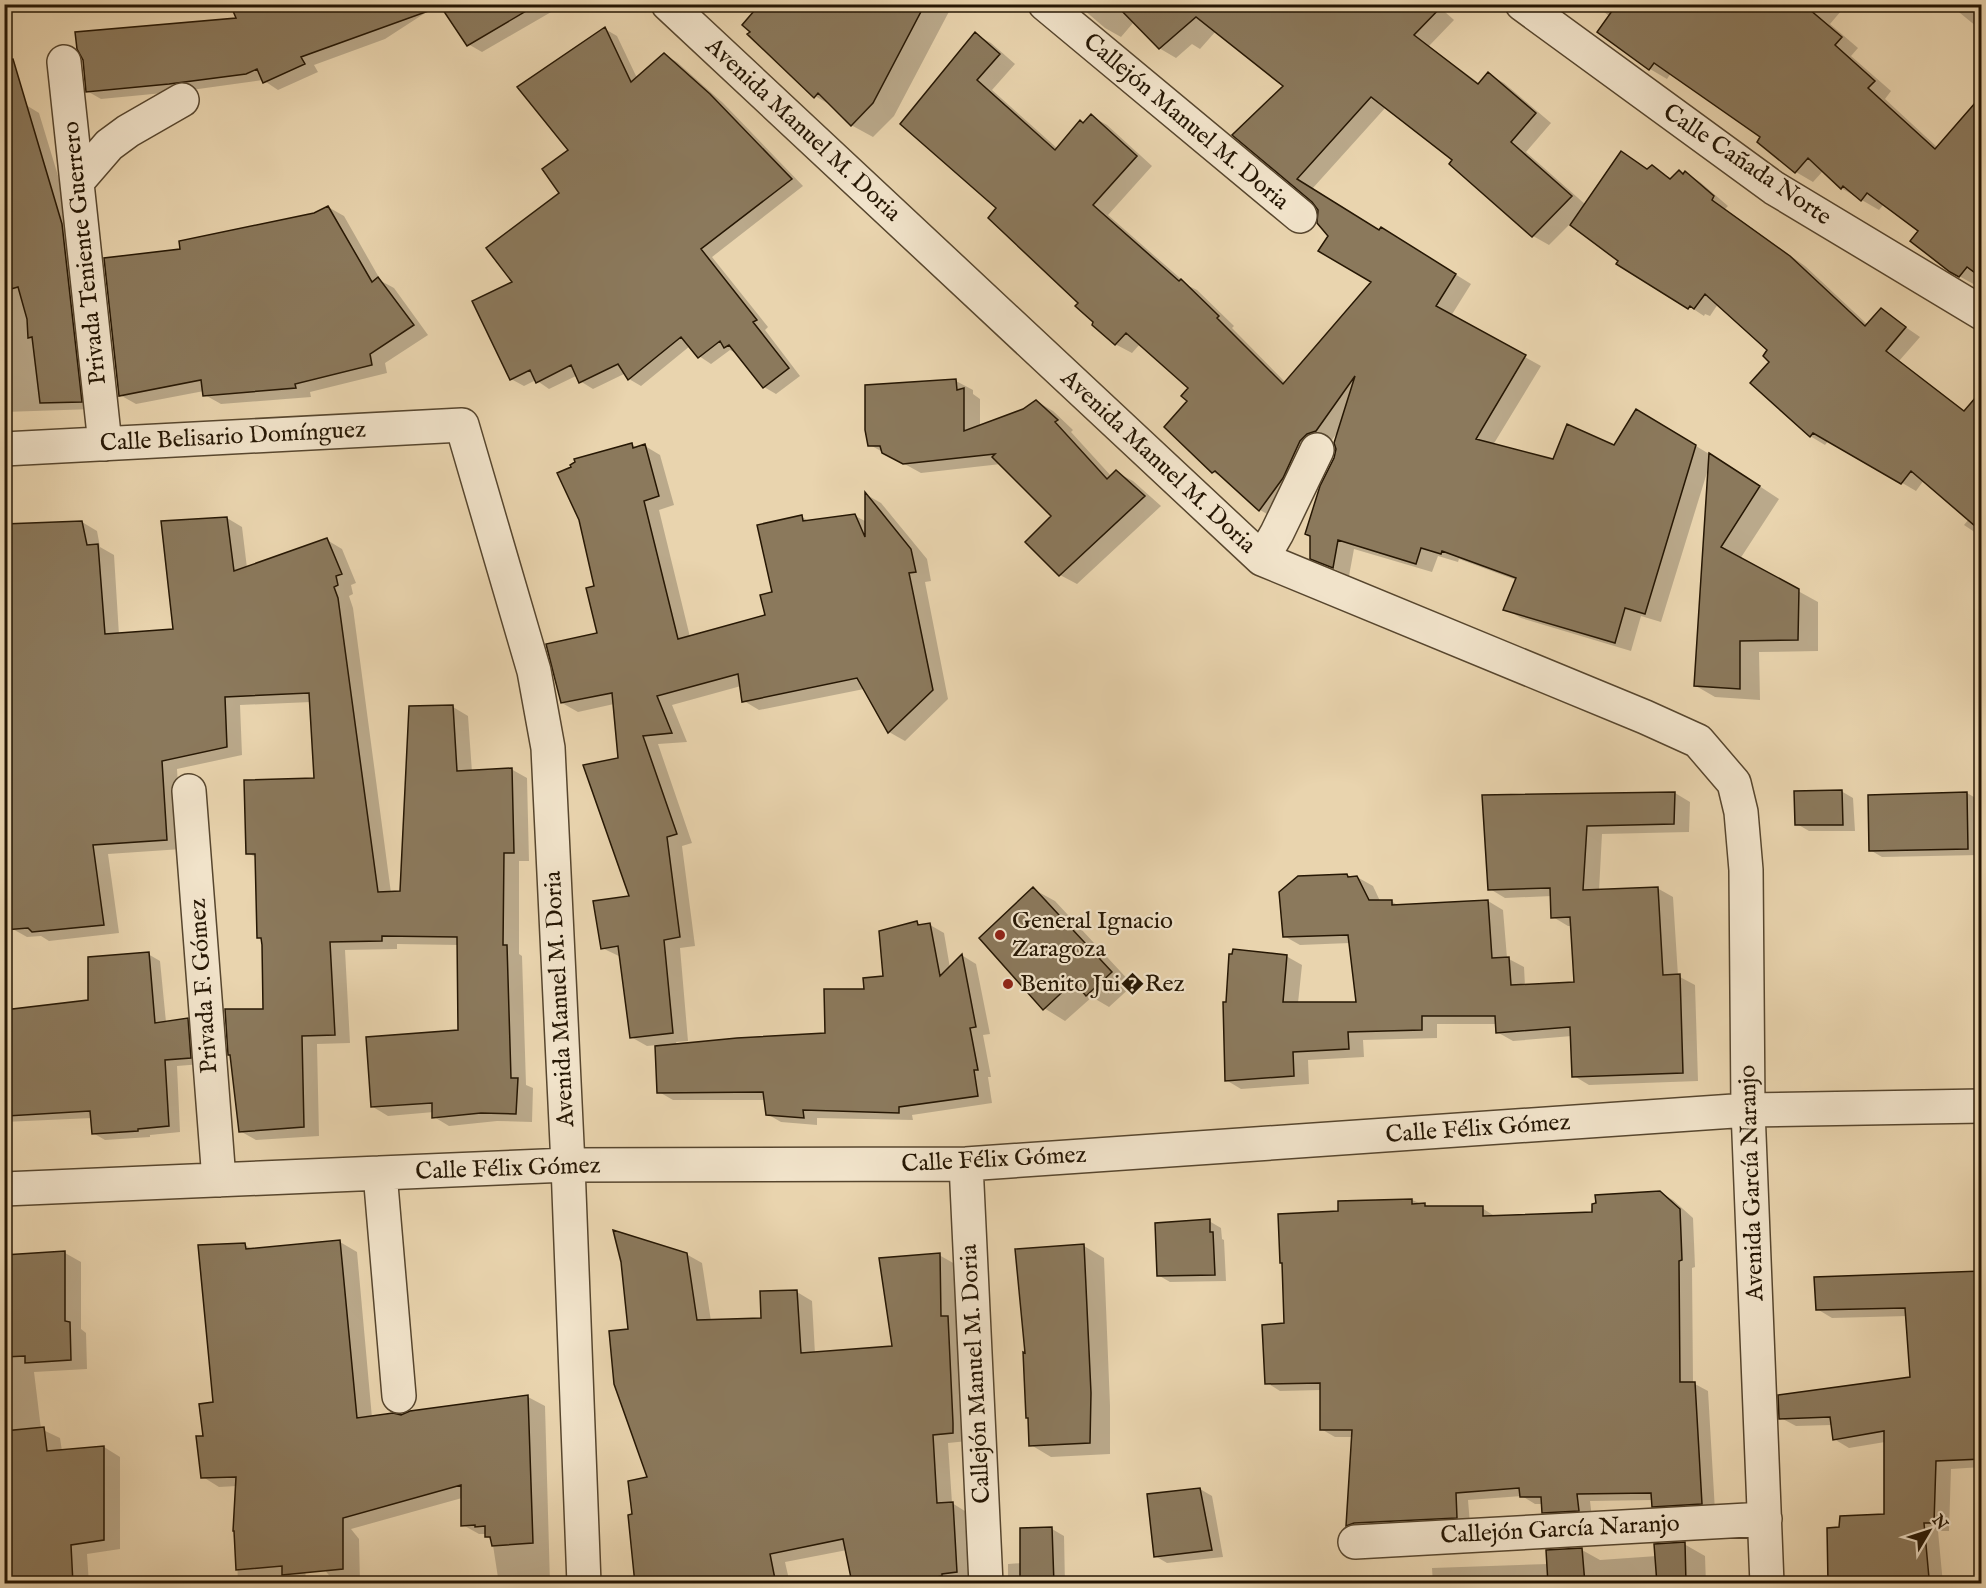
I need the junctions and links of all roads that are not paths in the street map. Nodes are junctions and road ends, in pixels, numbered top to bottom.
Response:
1 (668, 4) edge
2 (1045, 4) edge
3 (1522, 4) edge
4 (64, 62) dead end
5 (182, 100) dead end
6 (77, 183) junction
7 (1300, 216) dead end
8 (1982, 314) edge
9 (462, 425) joint
10 (105, 444) junction
11 (4, 449) edge
12 (1317, 450) dead end
13 (1262, 559) junction
14 (1734, 783) joint
15 (189, 791) dead end
16 (1982, 1106) edge
17 (1749, 1110) junction
18 (966, 1164) junction
19 (568, 1165) junction
20 (380, 1173) junction
21 (219, 1180) junction
22 (4, 1189) edge
23 (399, 1396) dead end
24 (1765, 1519) junction
25 (1355, 1542) dead end
26 (584, 1584) edge
27 (986, 1584) edge
28 (1767, 1584) edge

1 - 13 street, Avenida Manuel M. Doria
2 - 7 street, Callejón Manuel M. Doria
3 - 8 street, Calle Cañada Norte
4 - 6 street, Privada Teniente Guerrero
5 - 6 street
6 - 10 street, Privada Teniente Guerrero
9 - 10 street, Calle Belisario Domínguez
9 - 19 street, Avenida Manuel M. Doria
10 - 11 street, Calle Belisario Domínguez
12 - 13 street
13 - 14 street, Avenida Manuel M. Doria
14 - 17 street, Avenida García Naranjo
15 - 21 street, Privada F. Gómez
16 - 17 street, Calle Félix Gómez
17 - 18 street, Calle Félix Gómez
17 - 24 street, Avenida García Naranjo
18 - 19 street, Calle Félix Gómez
18 - 27 street, Callejón Manuel M. Doria
19 - 20 street, Calle Félix Gómez
19 - 26 street, Avenida Manuel M. Doria
20 - 21 street, Calle Félix Gómez
20 - 23 street
21 - 22 street, Calle Félix Gómez
24 - 25 street, Callejón García Naranjo
24 - 28 street, Avenida García Naranjo

